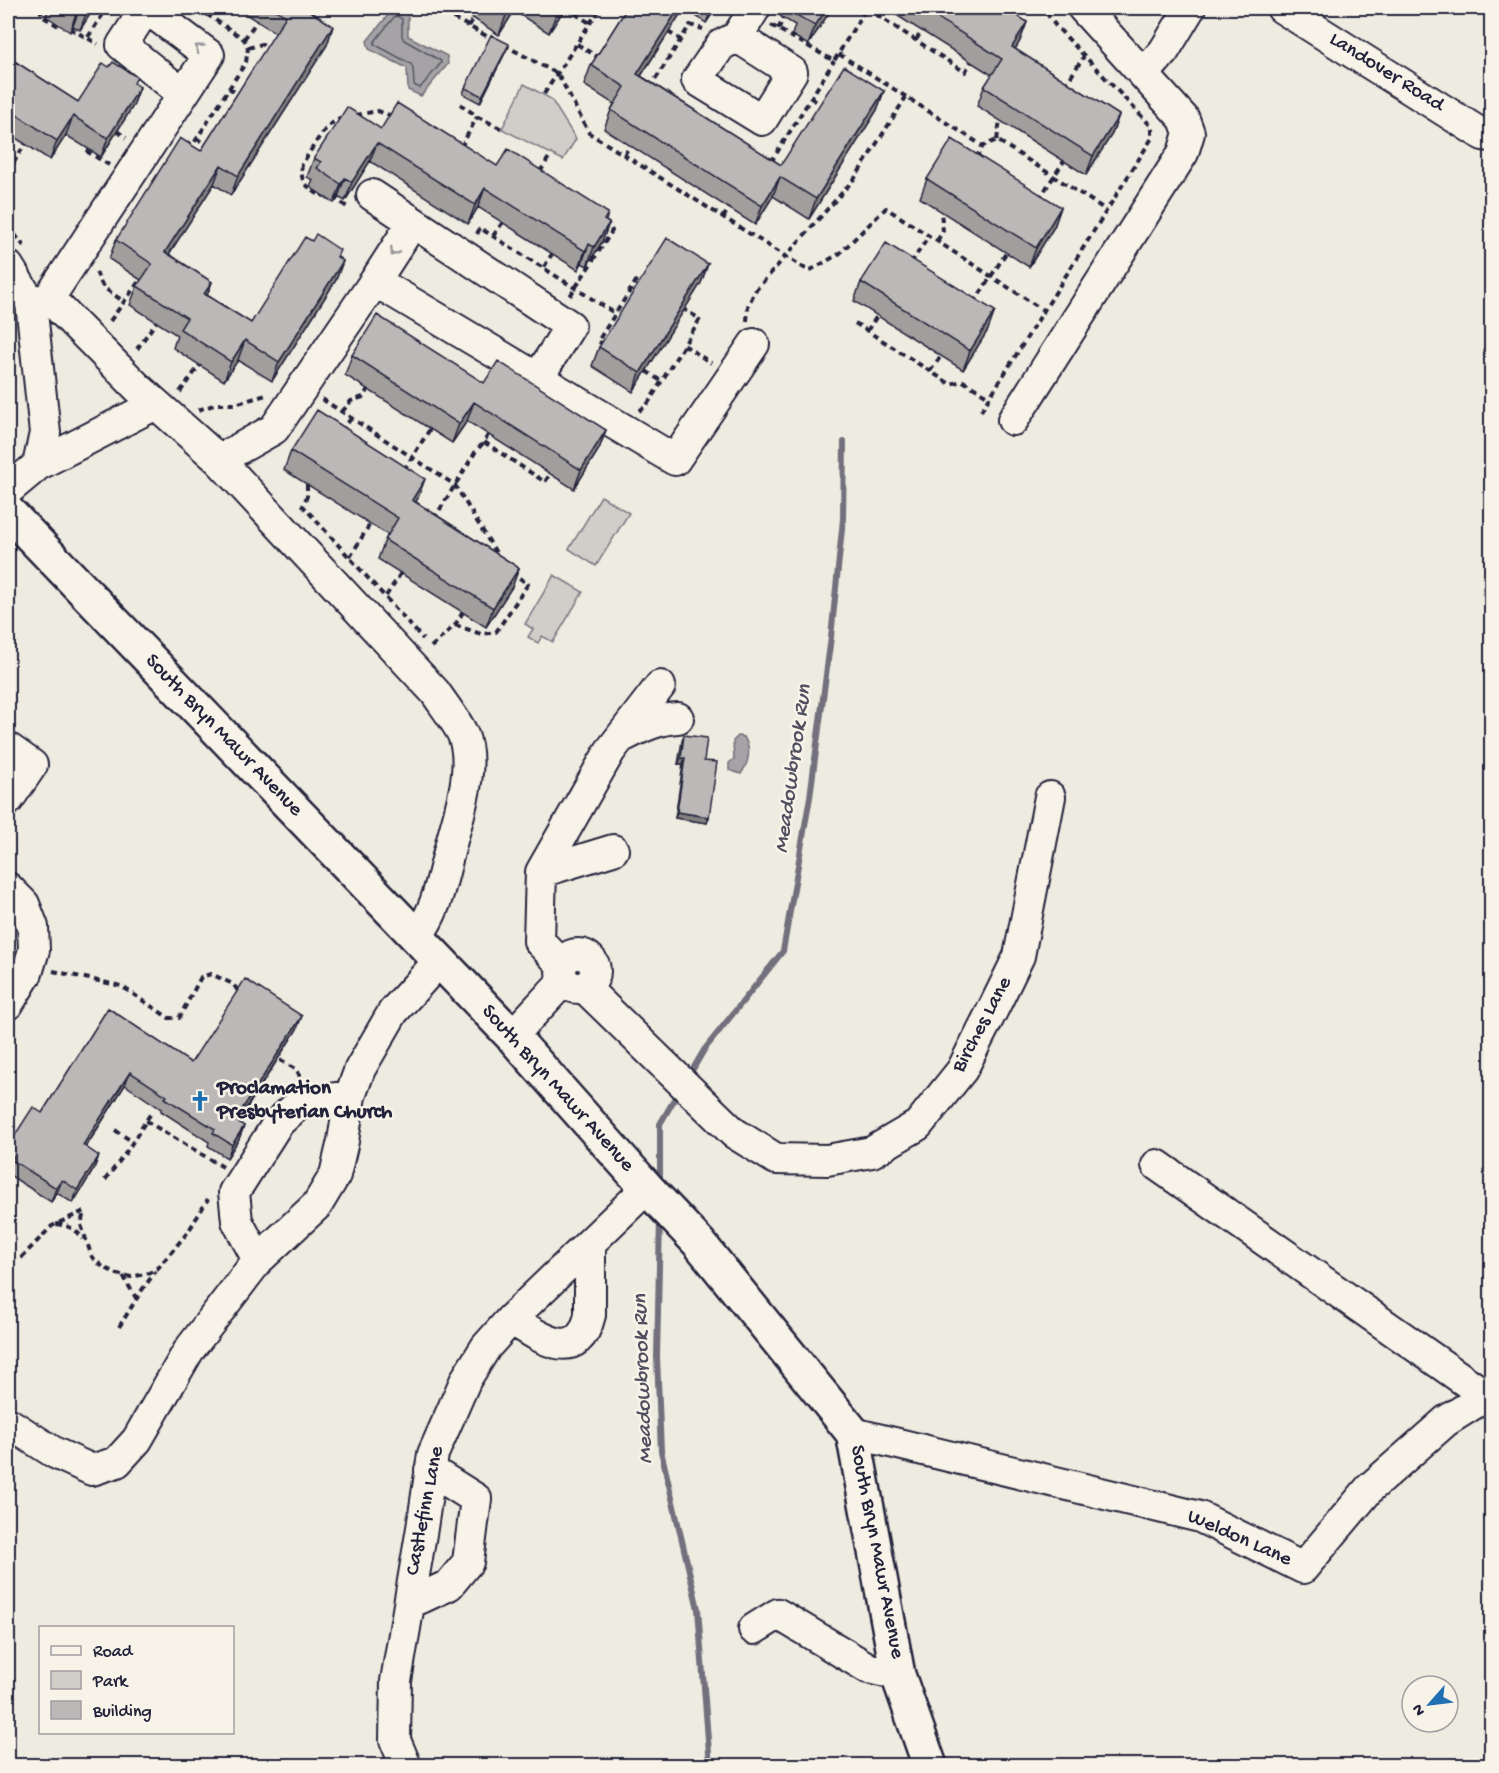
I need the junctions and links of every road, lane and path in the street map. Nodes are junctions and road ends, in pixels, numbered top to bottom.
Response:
1 (40, 8) edge
2 (104, 8) edge
3 (435, 8) edge
4 (566, 8) edge
5 (600, 8) edge
6 (856, 8) edge
7 (1043, 8) edge
8 (1083, 8) edge
9 (1191, 8) edge
10 (1282, 8) edge
11 (865, 9) edge
12 (761, 15) edge
13 (474, 18) dead end
14 (784, 18) dead end
15 (256, 21) dead end
16 (590, 23) junction
17 (469, 26) junction
18 (778, 29) junction
19 (922, 31) dead end
20 (668, 32) edge
21 (737, 37) dead end
22 (244, 39) dead end
23 (681, 40) dead end
24 (916, 40) junction
25 (577, 44) junction
26 (272, 47) edge
27 (248, 48) dead end
28 (839, 54) junction
29 (1084, 56) junction
30 (600, 59) edge
31 (971, 62) edge
32 (558, 74) junction
33 (1144, 74) junction
34 (229, 88) dead end
35 (1062, 92) edge
36 (183, 94) dead end
37 (544, 94) dead end
38 (906, 96) junction
39 (241, 97) edge
40 (811, 98) dead end
41 (460, 104) dead end
42 (823, 106) edge
43 (478, 117) junction
44 (401, 120) edge
45 (999, 120) edge
46 (502, 129) dead end
47 (117, 131) edge
48 (1491, 136) edge
49 (196, 138) dead end
50 (127, 139) edge
51 (998, 140) junction
52 (25, 144) edge
53 (630, 146) edge
54 (983, 146) junction
55 (209, 147) edge
56 (89, 150) edge
57 (458, 153) edge
58 (550, 154) dead end
59 (624, 156) junction
60 (1064, 160) edge
61 (771, 162) edge
62 (973, 164) edge
63 (110, 165) edge
64 (777, 166) edge
65 (8, 171) edge
66 (1054, 176) junction
67 (536, 178) edge
68 (361, 202) joint
69 (1037, 203) edge
70 (729, 208) edge
71 (1106, 210) junction
72 (941, 212) edge
73 (723, 218) junction
74 (600, 219) edge
75 (413, 222) junction
76 (503, 222) edge
77 (8, 226) edge
78 (493, 236) dead end
79 (929, 236) junction
80 (937, 241) junction
81 (1006, 253) edge
82 (552, 254) edge
83 (784, 256) junction
84 (18, 259) edge
85 (544, 267) dead end
86 (908, 268) edge
87 (991, 276) junction
88 (140, 280) edge
89 (375, 281) junction
90 (644, 283) edge
91 (40, 301) junction
92 (972, 306) edge
93 (685, 310) edge
94 (1042, 310) junction
95 (102, 314) dead end
96 (557, 316) junction
97 (877, 316) edge
98 (110, 321) junction
99 (156, 322) edge
100 (855, 323) dead end
101 (117, 328) dead end
102 (867, 331) junction
103 (130, 342) dead end
104 (754, 344) joint
105 (684, 345) junction
106 (605, 346) edge
107 (137, 349) junction
108 (144, 356) dead end
109 (940, 356) edge
110 (200, 365) edge
111 (646, 371) edge
112 (930, 371) junction
113 (732, 377) junction
114 (538, 378) junction
115 (662, 381) junction
116 (303, 387) junction
117 (368, 389) edge
118 (170, 394) junction
119 (989, 397) junction
120 (186, 398) dead end
121 (192, 404) dead end
122 (981, 411) dead end
123 (342, 412) junction
124 (351, 418) junction
125 (1013, 420) dead end
126 (430, 429) edge
127 (627, 433) junction
128 (488, 435) edge
129 (339, 436) edge
130 (484, 442) junction
131 (412, 457) junction
132 (219, 460) junction
133 (38, 465) junction
134 (550, 474) edge
135 (401, 475) edge
136 (307, 484) edge
137 (455, 485) junction
138 (8, 490) edge
139 (8, 512) edge
140 (432, 523) edge
141 (370, 524) edge
142 (350, 557) junction
143 (495, 562) edge
144 (401, 573) edge
145 (512, 573) edge
146 (386, 596) junction
147 (463, 612) edge
148 (455, 625) junction
149 (422, 658) junction
150 (660, 686) dead end
151 (678, 718) dead end
152 (619, 739) junction
153 (8, 748) edge
154 (1050, 797) dead end
155 (8, 800) edge
156 (613, 850) dead end
157 (542, 872) junction
158 (8, 888) edge
159 (416, 937) junction
160 (439, 961) junction
161 (29, 966) junction
162 (570, 977) junction
163 (232, 1000) edge
164 (8, 1004) edge
165 (512, 1036) junction
166 (350, 1096) junction
167 (151, 1113) dead end
168 (146, 1121) junction
169 (115, 1130) dead end
170 (133, 1142) junction
171 (1157, 1165) dead end
172 (220, 1177) dead end
173 (105, 1180) dead end
174 (650, 1192) junction
175 (211, 1195) dead end
176 (56, 1224) junction
177 (590, 1243) junction
178 (87, 1244) junction
179 (21, 1257) dead end
180 (258, 1260) junction
181 (158, 1268) junction
182 (123, 1276) junction
183 (136, 1298) junction
184 (511, 1319) junction
185 (119, 1328) dead end
186 (1488, 1394) edge
187 (8, 1423) edge
188 (854, 1433) junction
189 (430, 1470) junction
190 (410, 1603) junction
191 (754, 1629) dead end
192 (898, 1675) junction
193 (406, 1766) edge
194 (930, 1766) edge

1 - 2 path
3 - 17 path
4 - 16 path
5 - 16 path
6 - 11 path
7 - 29 path
8 - 33 street
9 - 33 street
10 - 48 street, Landover Road
11 - 24 path
11 - 28 path
12 - 18 path
12 - 21 street
13 - 17 path
14 - 18 path
15 - 22 path
16 - 25 path
17 - 32 path
18 - 28 path
19 - 24 path
20 - 23 path
24 - 31 path
25 - 30 path
25 - 32 path
26 - 27 path
28 - 38 path
29 - 35 path
29 - 71 path
32 - 37 path
32 - 59 path
33 - 125 street
34 - 39 path
36 - 91 street
38 - 54 path
38 - 83 path
40 - 42 path
41 - 43 path
43 - 46 path
43 - 57 path
44 - 68 path
45 - 51 path
47 - 50 path
49 - 55 path
51 - 54 path
51 - 66 path
52 - 65 path
53 - 59 path
54 - 62 path
56 - 63 path
58 - 67 path
59 - 73 path
60 - 66 path
61 - 64 path
66 - 69 path
66 - 71 path
68 - 75 street
70 - 73 path
71 - 94 path
72 - 80 path
73 - 83 path
74 - 96 path
75 -> 89 street
75 - 96 street
76 - 78 path
77 - 84 path
79 - 80 path
79 - 83 path
79 - 86 path
80 - 87 path
81 - 87 path
82 - 85 path
83 - 104 path
84 - 91 street
87 - 92 path
87 - 94 path
88 - 98 path
89 - 114 street
89 - 116 street
90 - 106 path
91 - 118 street
91 - 133 street
93 - 105 path
94 - 119 path
95 - 98 path
96 - 114 street
97 - 102 path
98 - 101 path
99 - 107 path
100 - 102 path
102 - 112 path
103 - 107 path
104 - 113 street
105 - 113 path
105 - 115 path
107 - 108 path
109 - 112 path
110 - 118 path
111 - 115 path
112 - 119 path
113 - 127 street
114 - 127 street
115 - 127 path
116 - 121 path
116 - 123 path
116 - 132 street
117 - 123 path
118 - 120 path
118 - 132 street
118 - 133 street
119 - 122 path
123 - 124 path
124 - 129 path
124 - 131 path
126 - 131 path
128 - 130 path
130 - 134 path
130 - 137 path
131 - 135 path
131 - 137 path
132 - 149 street
133 - 138 street
136 - 142 path
137 - 140 path
137 - 143 path
139 - 159 main road, South Bryn Mawr Avenue
141 - 142 path
142 - 146 path
144 - 146 path
145 - 148 path
146 - 149 path
147 - 148 path
148 - 149 path
149 - 159 street
150 - 152 street, Birches Lane
151 - 152 street
152 - 157 street, Birches Lane
153 - 155 street
154 - 162 street, Birches Lane
156 - 157 street
157 - 162 street, Birches Lane
158 - 161 street
159 - 160 main road, South Bryn Mawr Avenue
160 - 165 main road, South Bryn Mawr Avenue
160 - 166 street
161 - 163 path
161 - 164 street
162 - 165 street
165 - 174 main road, South Bryn Mawr Avenue
166 - 180 street
166 - 180 street
167 - 168 path
168 - 170 path
168 - 172 path
169 - 170 path
170 - 173 path
171 - 186 street
174 - 177 street, Castlefinn Lane
174 - 188 main road, South Bryn Mawr Avenue
175 - 181 path
176 - 178 path
176 - 178 path
176 - 179 path
177 - 184 street, Castlefinn Lane
177 - 184 street
178 - 182 path
180 - 187 street
181 - 182 path
181 - 183 path
182 - 183 path
183 - 185 path
184 - 189 street, Castlefinn Lane
186 - 188 street, Weldon Lane
188 - 192 main road, South Bryn Mawr Avenue
189 - 190 street, Castlefinn Lane
189 - 190 street
190 - 193 street, Castlefinn Lane
191 - 192 street
192 - 194 main road, South Bryn Mawr Avenue

